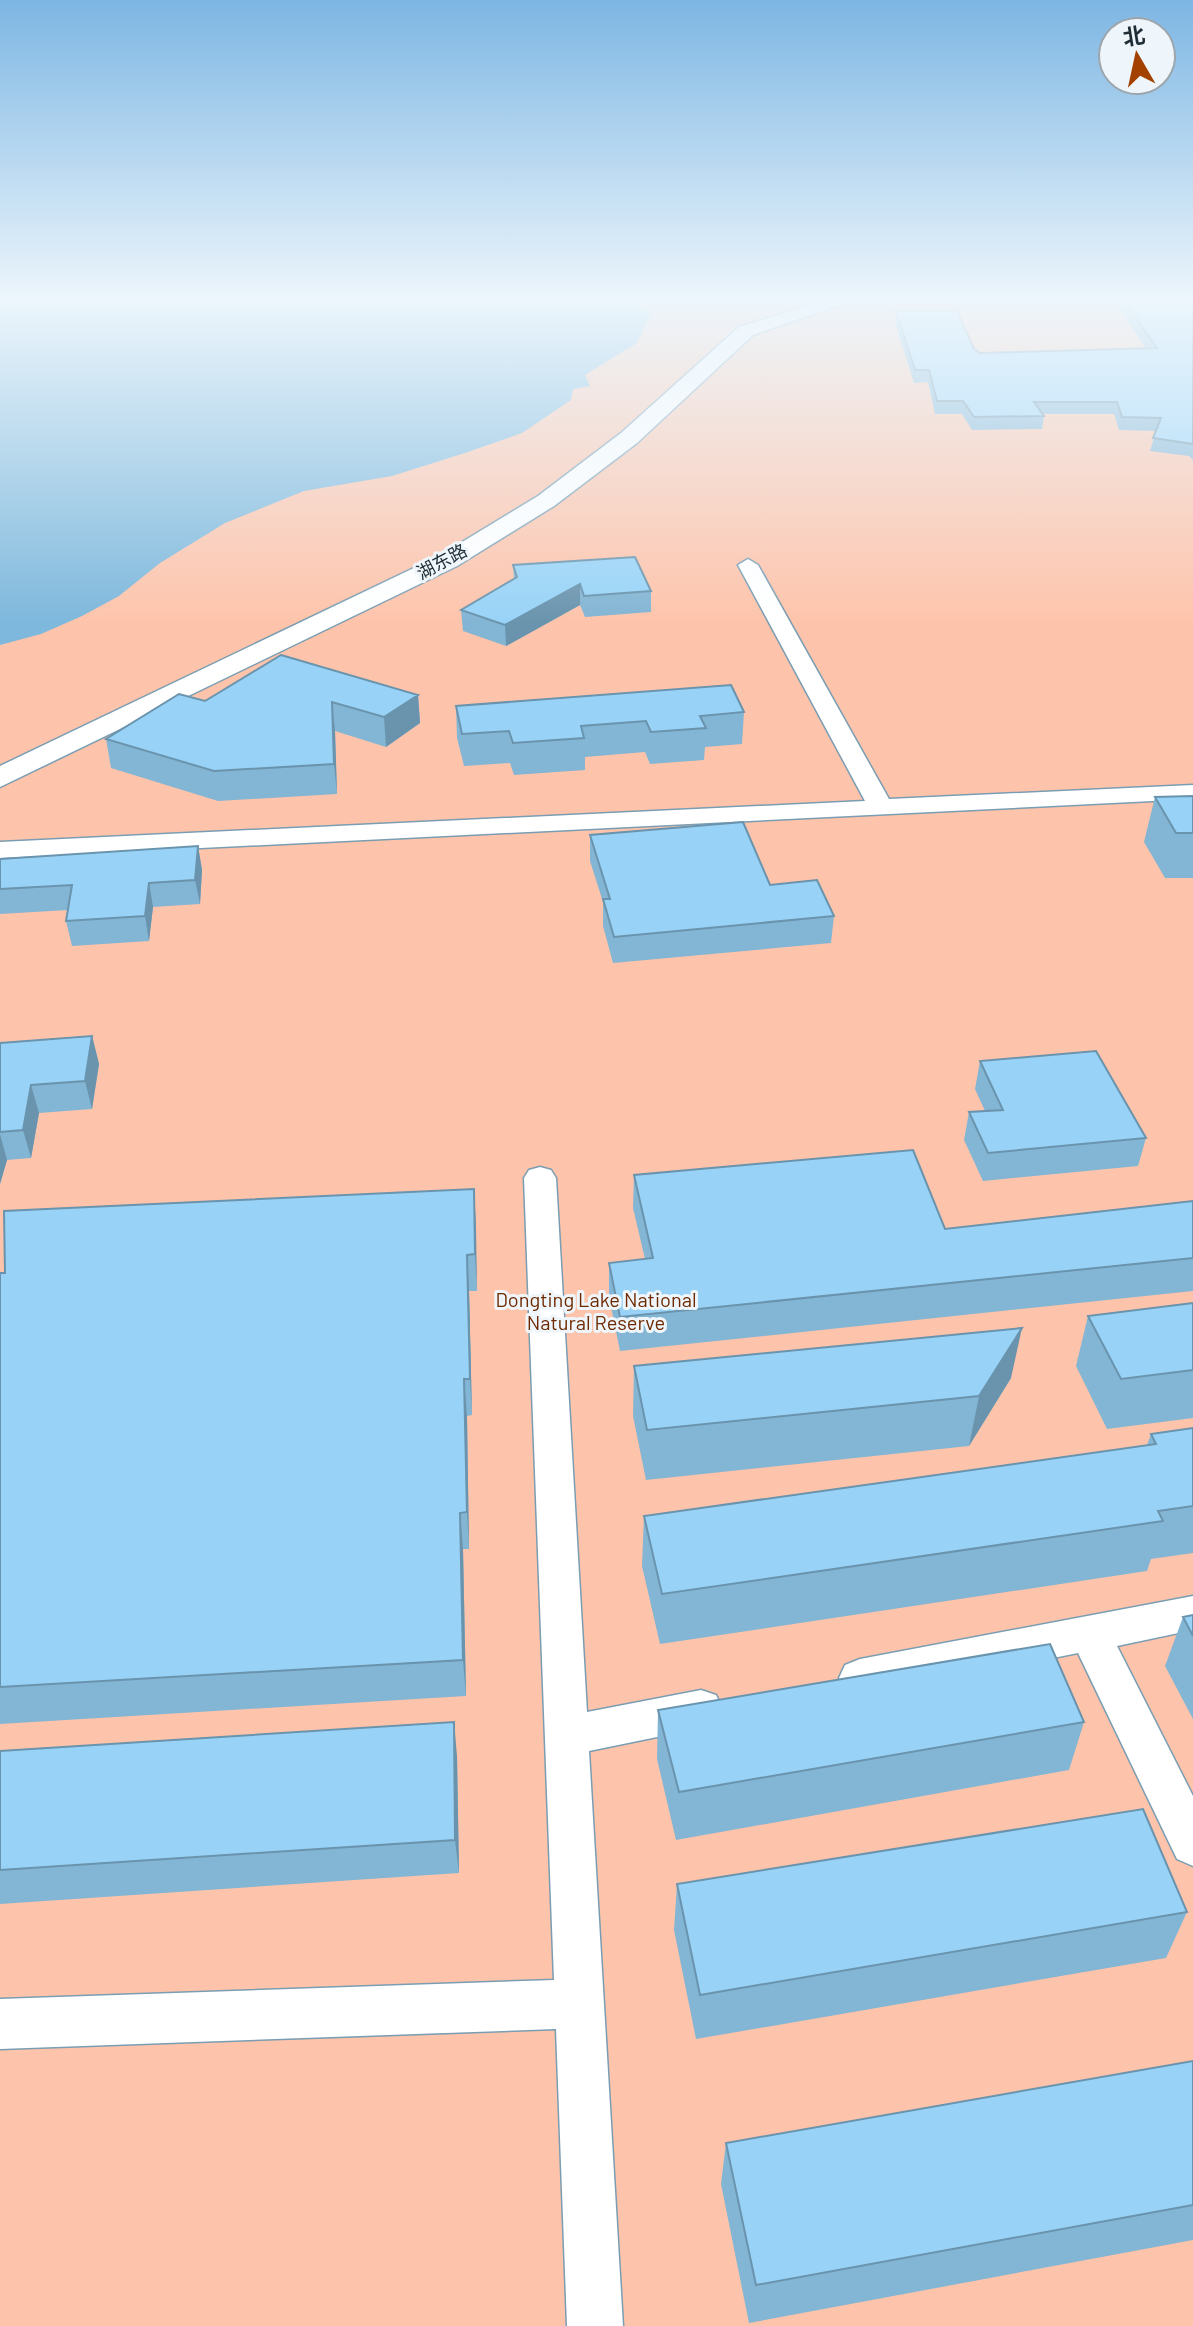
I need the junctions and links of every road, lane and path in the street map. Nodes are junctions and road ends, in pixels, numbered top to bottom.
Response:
1 (662, 407) edge
2 (748, 565) dead end
3 (0, 778) edge
4 (1193, 792) edge
5 (880, 806) junction
6 (0, 850) edge
7 (540, 1178) dead end
8 (1193, 1613) edge
9 (1089, 1632) junction
10 (812, 1687) edge
11 (735, 1702) edge
12 (566, 1736) junction
13 (1193, 1844) edge
14 (577, 2004) junction
15 (0, 2024) edge
16 (595, 2326) edge

1 - 3 street, 湖东路
2 - 5 street
4 - 5 street
5 - 6 street
7 - 12 street
8 - 9 street
9 - 10 street
9 - 13 street
11 - 12 street
12 - 14 street
14 - 15 street
14 - 16 street

